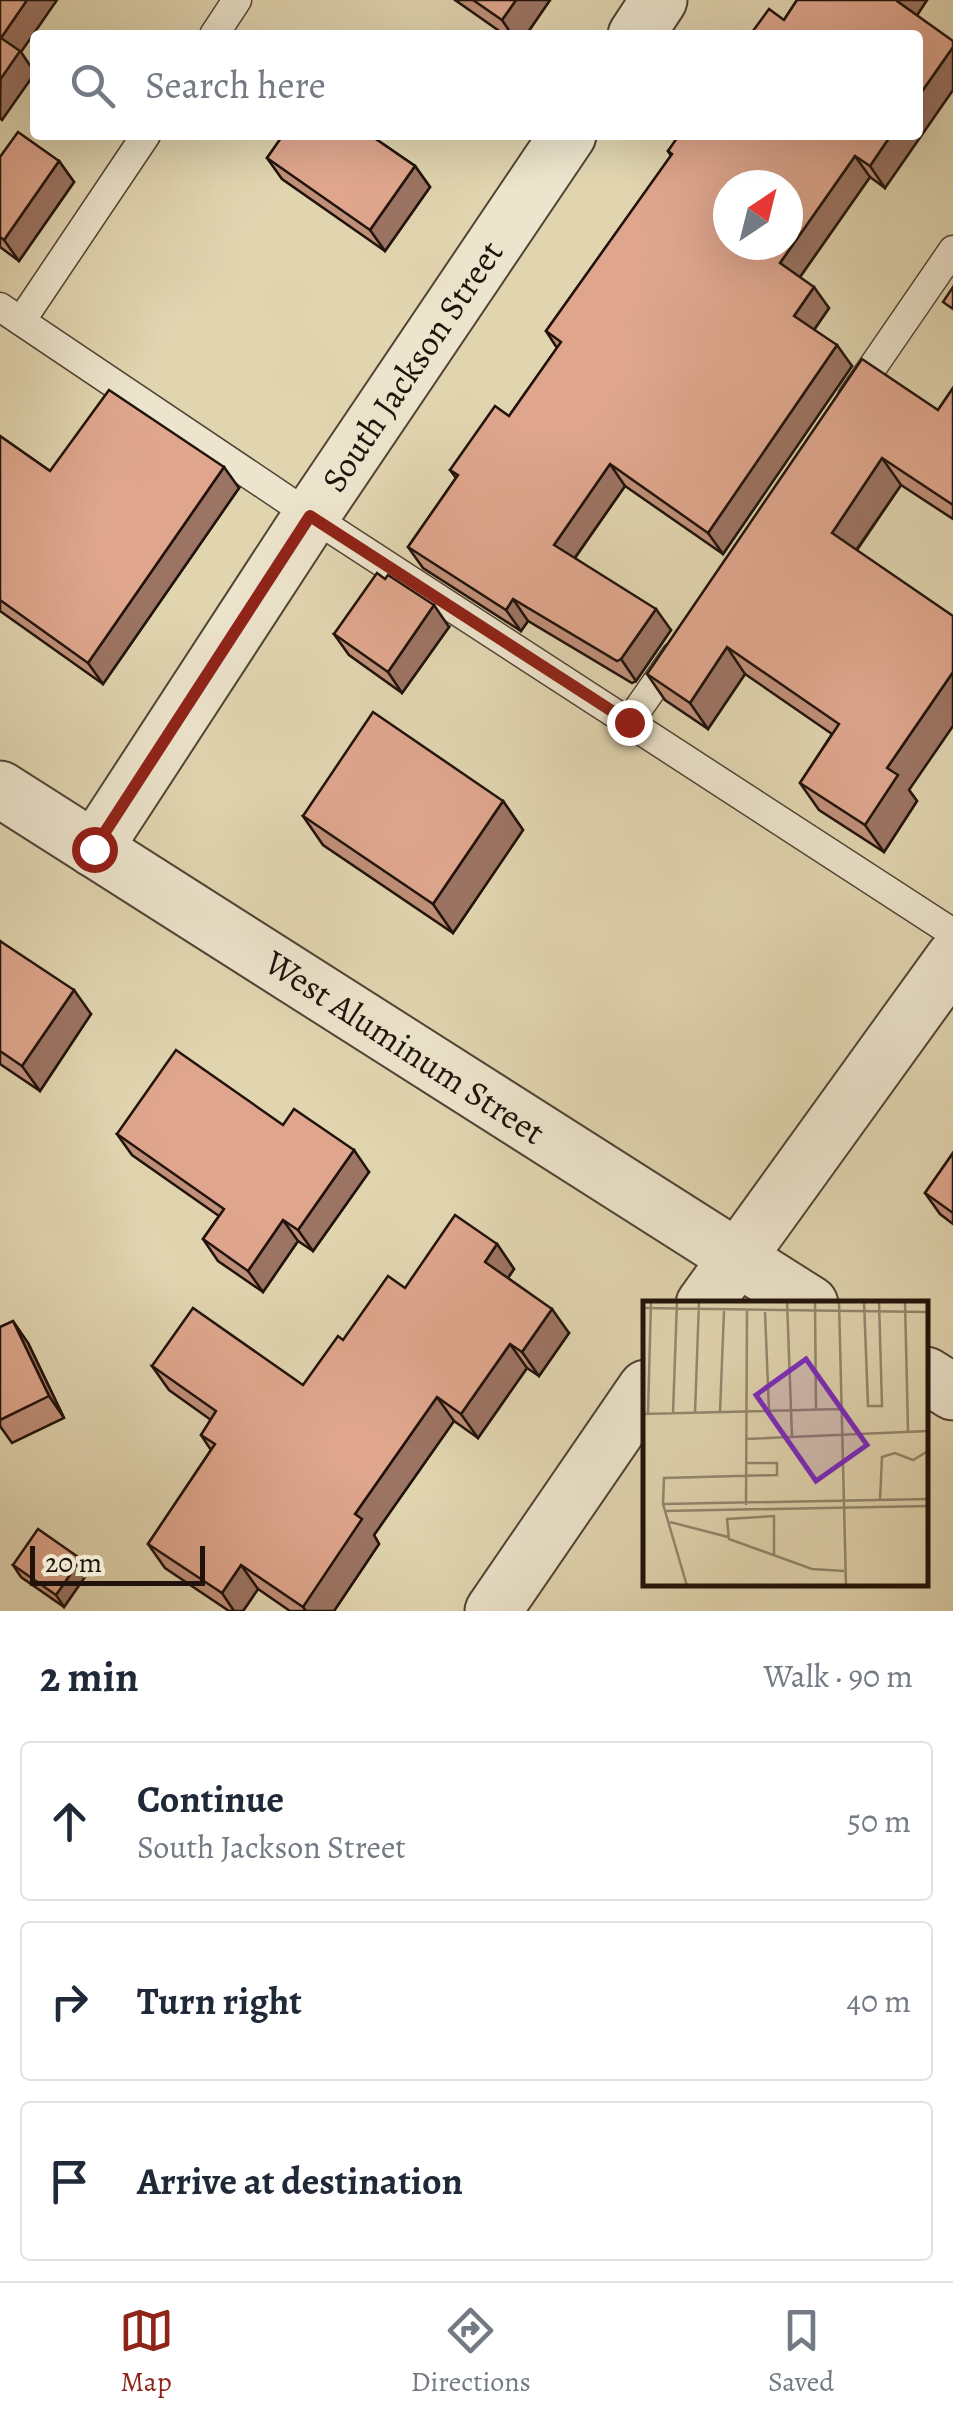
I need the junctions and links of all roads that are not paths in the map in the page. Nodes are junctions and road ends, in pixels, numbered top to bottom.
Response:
1 (238, 0) edge
2 (659, 0) edge
3 (217, 30) edge
4 (639, 30) edge
5 (142, 140) edge
6 (565, 140) edge
7 (953, 250) edge
8 (10, 314) edge
9 (841, 413) edge
10 (310, 516) junction
11 (685, 641) edge
12 (629, 722) junction
13 (0, 789) edge
14 (94, 849) junction
15 (953, 933) edge
16 (953, 959) edge
17 (735, 1258) junction
18 (706, 1301) edge
19 (805, 1301) edge
20 (928, 1376) edge
21 (643, 1392) edge
22 (953, 1392) edge
23 (493, 1611) edge

1 - 3 lane
2 - 4 street
5 - 8 lane
6 - 10 street, South Jackson Street
7 - 9 lane
8 - 10 lane
10 - 12 lane
10 - 14 street, South Jackson Street
11 - 12 lane
12 - 15 lane
13 - 14 street, West Aluminum Street
14 - 17 street, West Aluminum Street
16 - 17 street
17 - 18 street
17 - 19 street, West Aluminum Street
20 - 22 street
21 - 23 street

